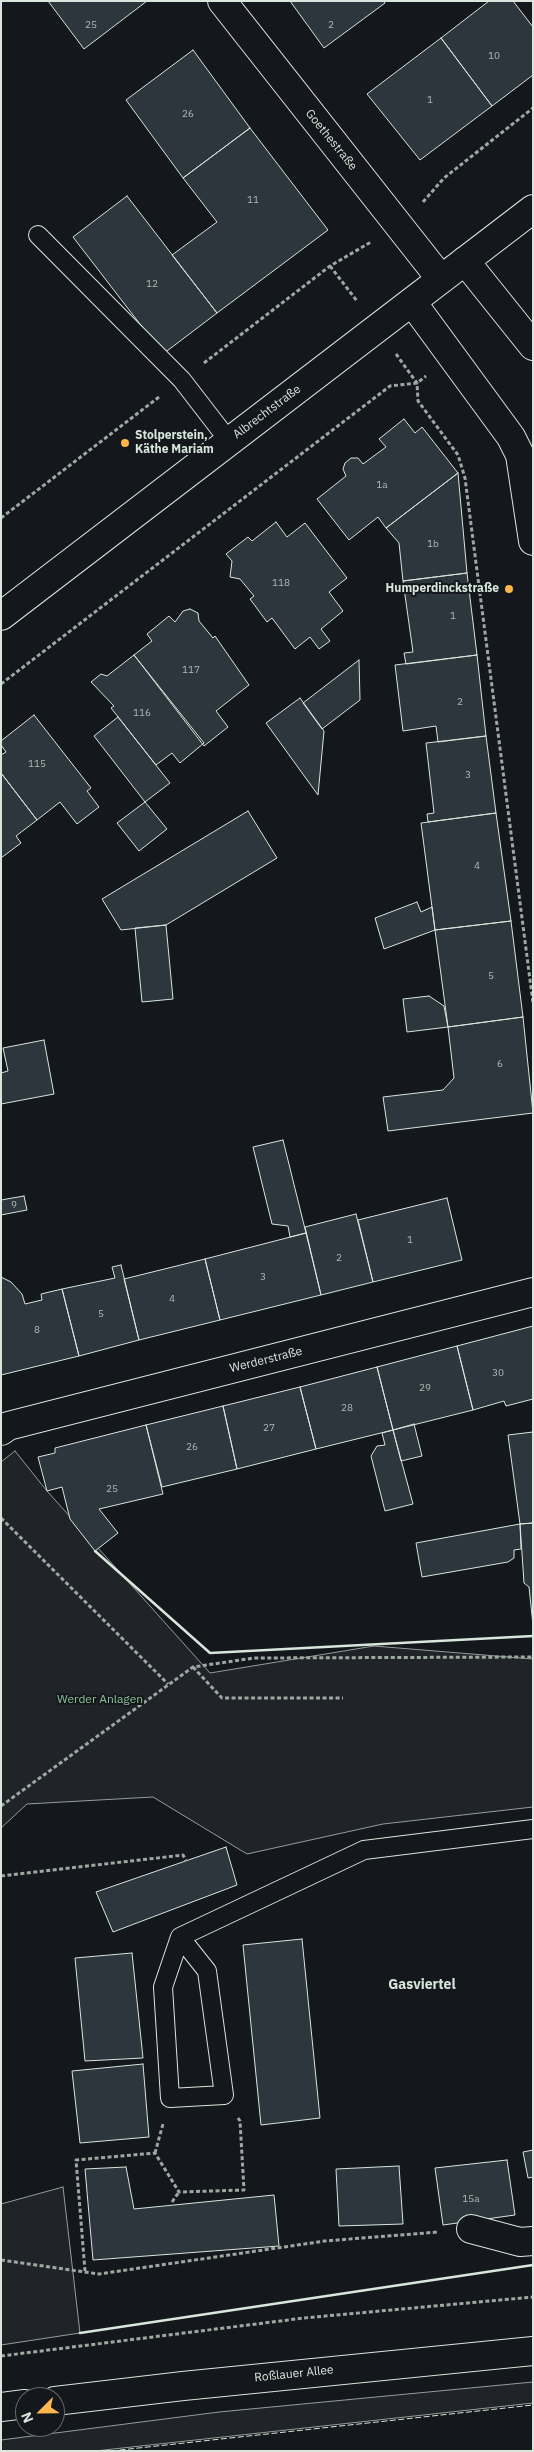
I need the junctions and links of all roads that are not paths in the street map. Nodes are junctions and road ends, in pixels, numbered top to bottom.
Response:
1 (222, 1) edge
2 (533, 209) edge
3 (38, 235) dead end
4 (465, 261) junction
5 (442, 279) junction
6 (412, 302) junction
7 (533, 346) edge
8 (229, 441) junction
9 (533, 541) edge
10 (1, 616) edge
11 (533, 1292) edge
12 (1, 1431) edge
13 (533, 1829) edge
14 (180, 1937) junction
15 (471, 2229) road end
16 (533, 2241) edge
17 (533, 2351) edge
18 (65, 2400) edge
19 (15, 2405) edge
20 (1, 2407) edge

1 - 5 street, Goethestraße
2 - 4 street, Albrechtstraße
3 - 8 lane
4 - 5 street, Albrechtstraße
4 - 7 street
5 - 6 street, Albrechtstraße
6 - 8 street, Albrechtstraße
6 - 9 street
8 - 10 street, Albrechtstraße
11 - 12 street, Werderstraße
13 - 14 lane
14 - 14 lane
15 - 16 street
17 - 18 street, Roßlauer Allee
19 - 20 street

